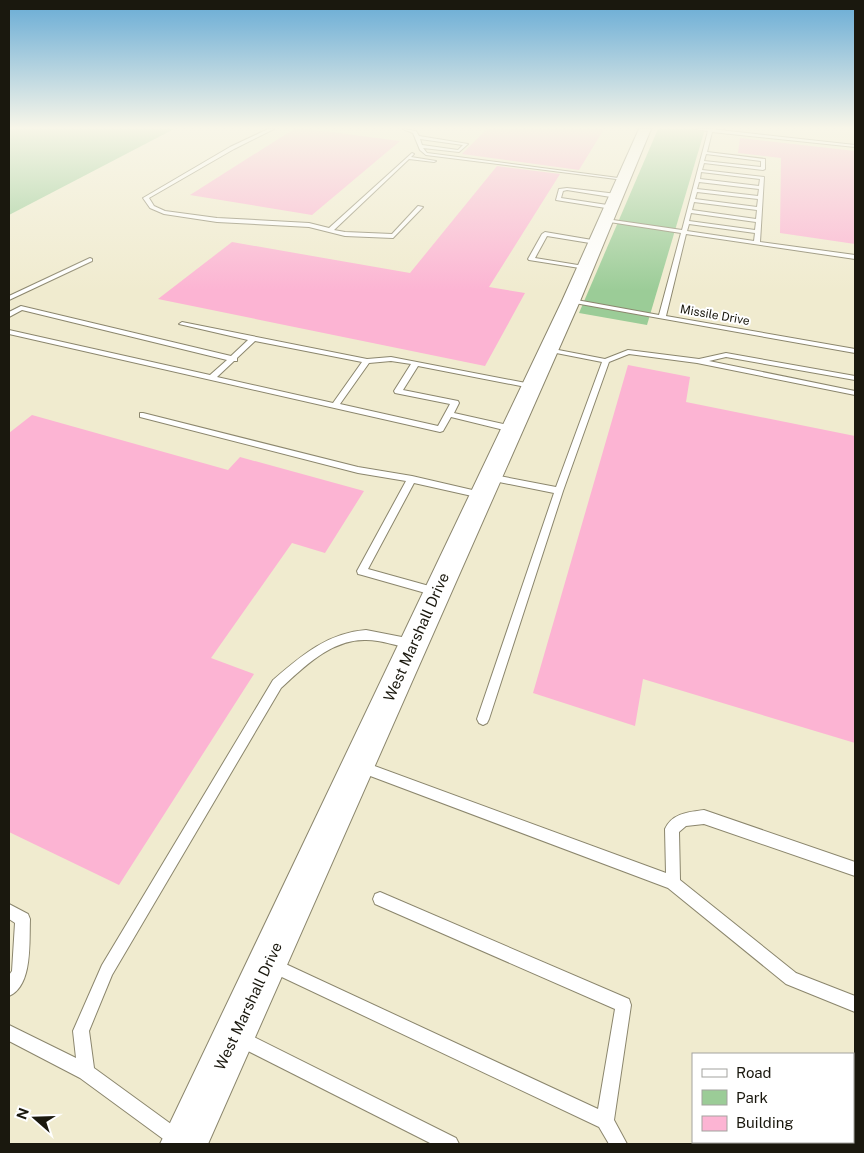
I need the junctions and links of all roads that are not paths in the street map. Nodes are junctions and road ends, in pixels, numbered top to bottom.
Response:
1 (172, 183) edge
2 (381, 183) edge
3 (623, 183) edge
4 (697, 183) edge
5 (720, 183) edge
6 (762, 183) edge
7 (761, 188) junction
8 (696, 190) junction
9 (760, 198) junction
10 (694, 200) junction
11 (614, 202) junction
12 (420, 207) dead end
13 (760, 209) junction
14 (690, 211) junction
15 (606, 221) junction
16 (759, 221) junction
17 (688, 222) junction
18 (330, 230) junction
19 (685, 232) junction
20 (758, 232) junction
21 (758, 243) junction
22 (590, 255) junction
23 (855, 257) edge
24 (90, 260) dead end
25 (9, 298) edge
26 (571, 301) junction
27 (9, 304) edge
28 (21, 308) junction
29 (9, 315) edge
30 (662, 317) junction
31 (182, 324) dead end
32 (9, 332) edge
33 (253, 339) junction
34 (548, 350) junction
35 (855, 351) edge
36 (234, 359) junction
37 (367, 361) junction
38 (606, 361) junction
39 (697, 362) junction
40 (416, 363) junction
41 (212, 378) junction
42 (855, 378) edge
43 (532, 386) junction
44 (855, 393) edge
45 (335, 405) junction
46 (449, 414) junction
47 (143, 416) dead end
48 (512, 428) junction
49 (412, 479) junction
50 (485, 486) junction
51 (559, 491) junction
52 (437, 592) junction
53 (413, 645) junction
54 (483, 719) dead end
55 (358, 765) junction
56 (855, 869) edge
57 (673, 883) junction
58 (380, 898) dead end
59 (9, 911) edge
60 (267, 963) junction
61 (9, 988) edge
62 (855, 1004) edge
63 (9, 1033) edge
64 (234, 1036) junction
65 (86, 1072) junction
66 (605, 1121) junction
67 (184, 1144) edge
68 (450, 1144) edge
69 (618, 1144) edge

1 - 18 lane
2 - 18 lane
3 - 11 main road, West Marshall Drive
4 - 8 lane
5 - 7 lane
6 - 7 lane
7 - 9 lane
8 - 9 lane
8 - 10 lane
9 - 13 lane
10 - 13 lane
10 - 14 lane
11 - 11 lane
11 - 15 main road, West Marshall Drive
12 - 18 lane
13 - 16 lane
14 - 16 lane
14 - 17 lane
15 - 19 lane
15 - 22 main road, West Marshall Drive
16 - 20 lane
17 - 19 lane
17 - 20 lane
19 - 21 lane
19 - 30 lane
20 - 21 lane
21 - 23 lane
22 - 22 lane
22 - 26 main road, West Marshall Drive
24 - 25 lane
26 - 30 lane, Missile Drive
26 - 34 main road, West Marshall Drive
27 - 28 lane
28 - 29 lane
28 - 36 lane
30 - 35 lane, Missile Drive
31 - 33 lane
32 - 41 lane
33 - 36 lane
33 - 37 lane
34 - 38 lane
34 - 43 main road, West Marshall Drive
36 - 41 lane
37 - 40 lane
37 - 45 lane
38 - 39 lane
38 - 51 lane
39 - 42 lane
39 - 44 lane
40 - 43 lane
40 - 46 lane
41 - 45 lane
43 - 48 main road, West Marshall Drive
45 - 46 lane
46 - 48 lane
47 - 49 lane
48 - 50 main road, West Marshall Drive
49 - 50 lane
49 - 52 lane
50 - 51 lane
50 - 52 main road, West Marshall Drive
51 - 54 lane
52 - 53 main road, West Marshall Drive
53 - 55 main road, West Marshall Drive
53 - 65 lane
55 - 57 lane
55 - 60 main road, West Marshall Drive
56 - 57 lane
57 - 62 lane
58 - 66 lane
59 - 61 lane
60 - 64 main road, West Marshall Drive
60 - 66 lane
63 - 65 lane
64 - 67 main road, West Marshall Drive
64 - 68 lane
65 - 67 lane
66 - 69 lane

